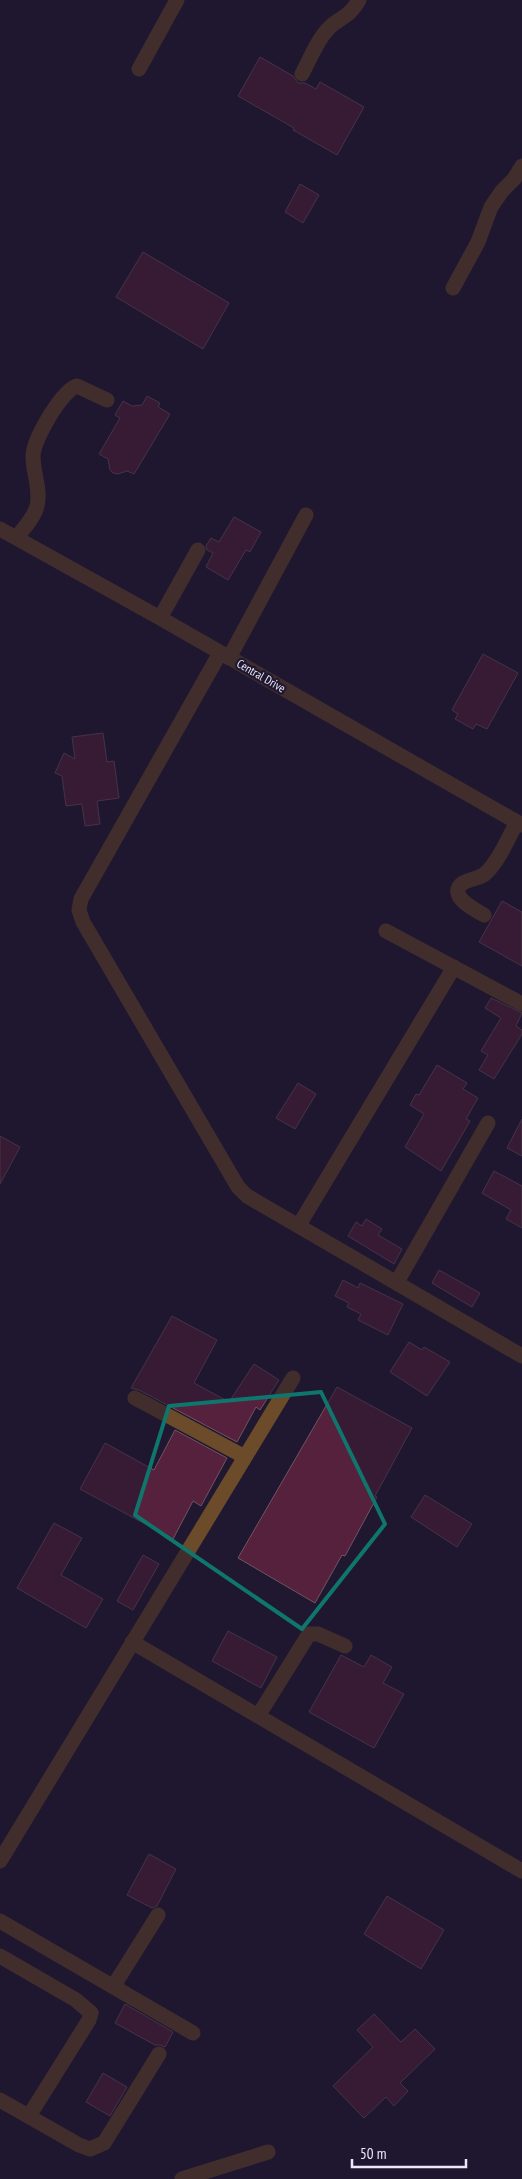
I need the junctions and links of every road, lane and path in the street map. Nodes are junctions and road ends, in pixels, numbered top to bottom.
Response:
1 (177, 0) edge
2 (359, 0) edge
3 (139, 70) dead end
4 (302, 74) dead end
5 (522, 166) edge
6 (453, 288) dead end
7 (107, 400) dead end
8 (306, 515) dead end
9 (0, 529) edge
10 (16, 538) junction
11 (198, 550) dead end
12 (160, 618) junction
13 (224, 655) junction
14 (519, 823) edge
15 (484, 915) dead end
16 (386, 931) dead end
17 (454, 967) junction
18 (522, 1004) edge
19 (488, 1123) dead end
20 (299, 1225) junction
21 (397, 1282) junction
22 (522, 1356) edge
23 (293, 1378) dead end
24 (135, 1398) dead end
25 (245, 1457) junction
26 (132, 1642) junction
27 (345, 1646) dead end
28 (258, 1716) junction
29 (0, 1861) edge
30 (522, 1871) edge
31 (158, 1915) dead end
32 (0, 1921) edge
33 (0, 1956) edge
34 (112, 1986) junction
35 (192, 2034) dead end
36 (159, 2054) dead end
37 (0, 2100) edge
38 (29, 2116) junction
39 (268, 2152) dead end
40 (182, 2179) edge

1 - 3 street
2 - 4 street
5 - 6 street
7 - 10 street
8 - 13 street
9 - 10 street, Central Drive
10 - 12 street, Central Drive
11 - 12 street
12 - 13 street, Central Drive
13 - 14 street, Central Drive
13 - 20 street
14 - 15 street
16 - 17 street
17 - 18 street
17 - 20 street
19 - 21 street
20 - 21 street
21 - 22 street
23 - 25 street
24 - 25 street
25 - 26 street
26 - 28 street
26 - 29 street
27 - 28 street
28 - 30 street
31 - 34 street
32 - 34 street
33 - 38 street
34 - 35 street
36 - 38 street
37 - 38 street
39 - 40 street

